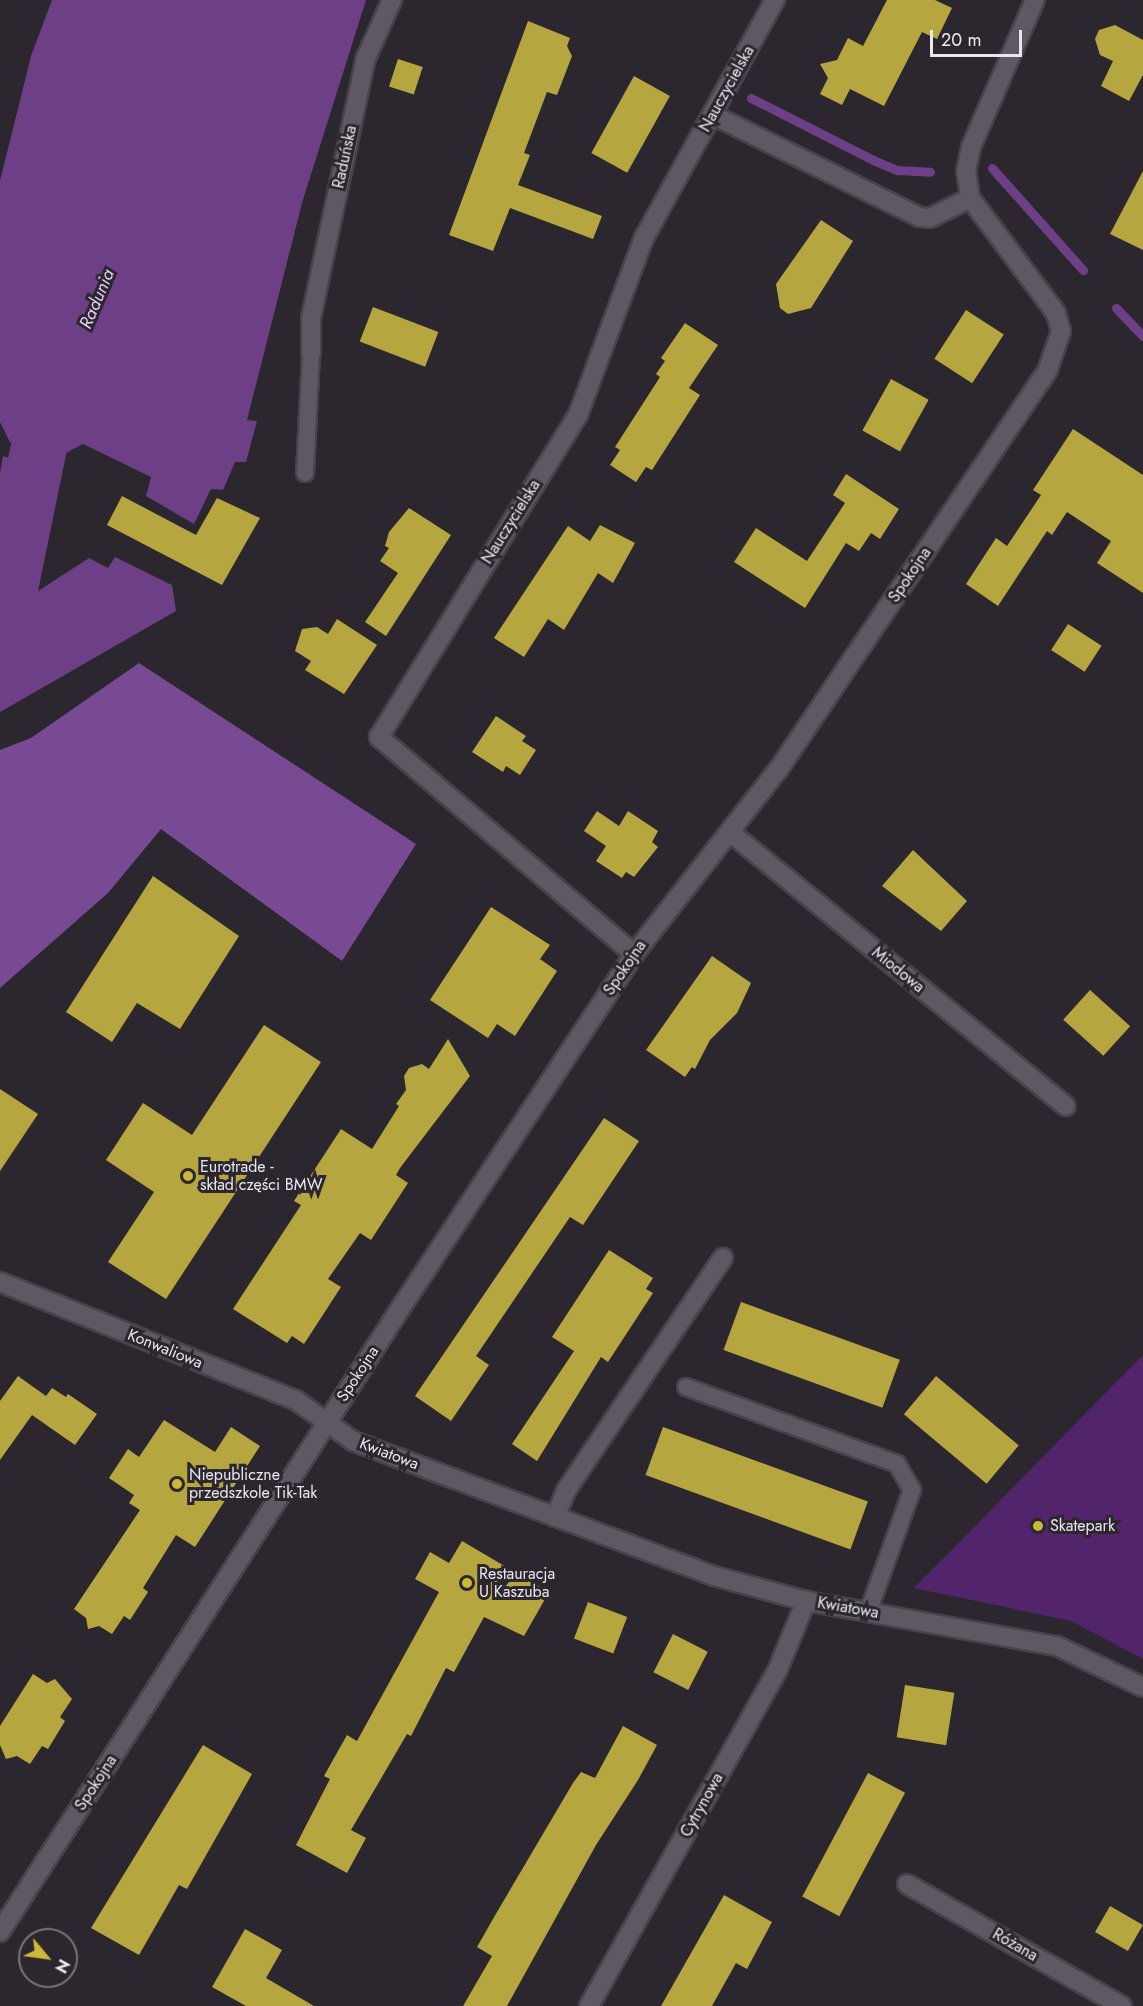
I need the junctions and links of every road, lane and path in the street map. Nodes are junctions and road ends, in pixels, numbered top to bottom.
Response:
1 (392, 0) edge
2 (775, 0) edge
3 (1035, 0) edge
4 (713, 115) junction
5 (970, 198) junction
6 (311, 353) joint
7 (305, 473) dead end
8 (731, 833) junction
9 (634, 954) junction
10 (1066, 1106) dead end
11 (723, 1258) dead end
12 (0, 1282) edge
13 (686, 1387) dead end
14 (326, 1424) junction
15 (555, 1517) junction
16 (806, 1601) junction
17 (867, 1612) junction
18 (1143, 1687) edge
19 (907, 1884) dead end
20 (0, 1932) edge
21 (589, 2006) edge
22 (1122, 2006) edge

1 - 6 street, Raduńska
2 - 4 street, Nauczycielska
3 - 5 street
4 - 5 street
4 - 9 street, Nauczycielska
5 - 8 street, Spokojna
6 - 7 lane
8 - 9 street, Spokojna
8 - 10 street, Miodowa
9 - 14 street, Spokojna
11 - 15 street
12 - 14 street, Konwaliowa
13 - 17 lane
14 - 15 street, Kwiatowa
14 - 20 street, Spokojna
15 - 16 street, Kwiatowa
16 - 17 street, Kwiatowa
16 - 21 street, Cytrynowa
17 - 18 street, Kwiatowa
19 - 22 street, Różana

